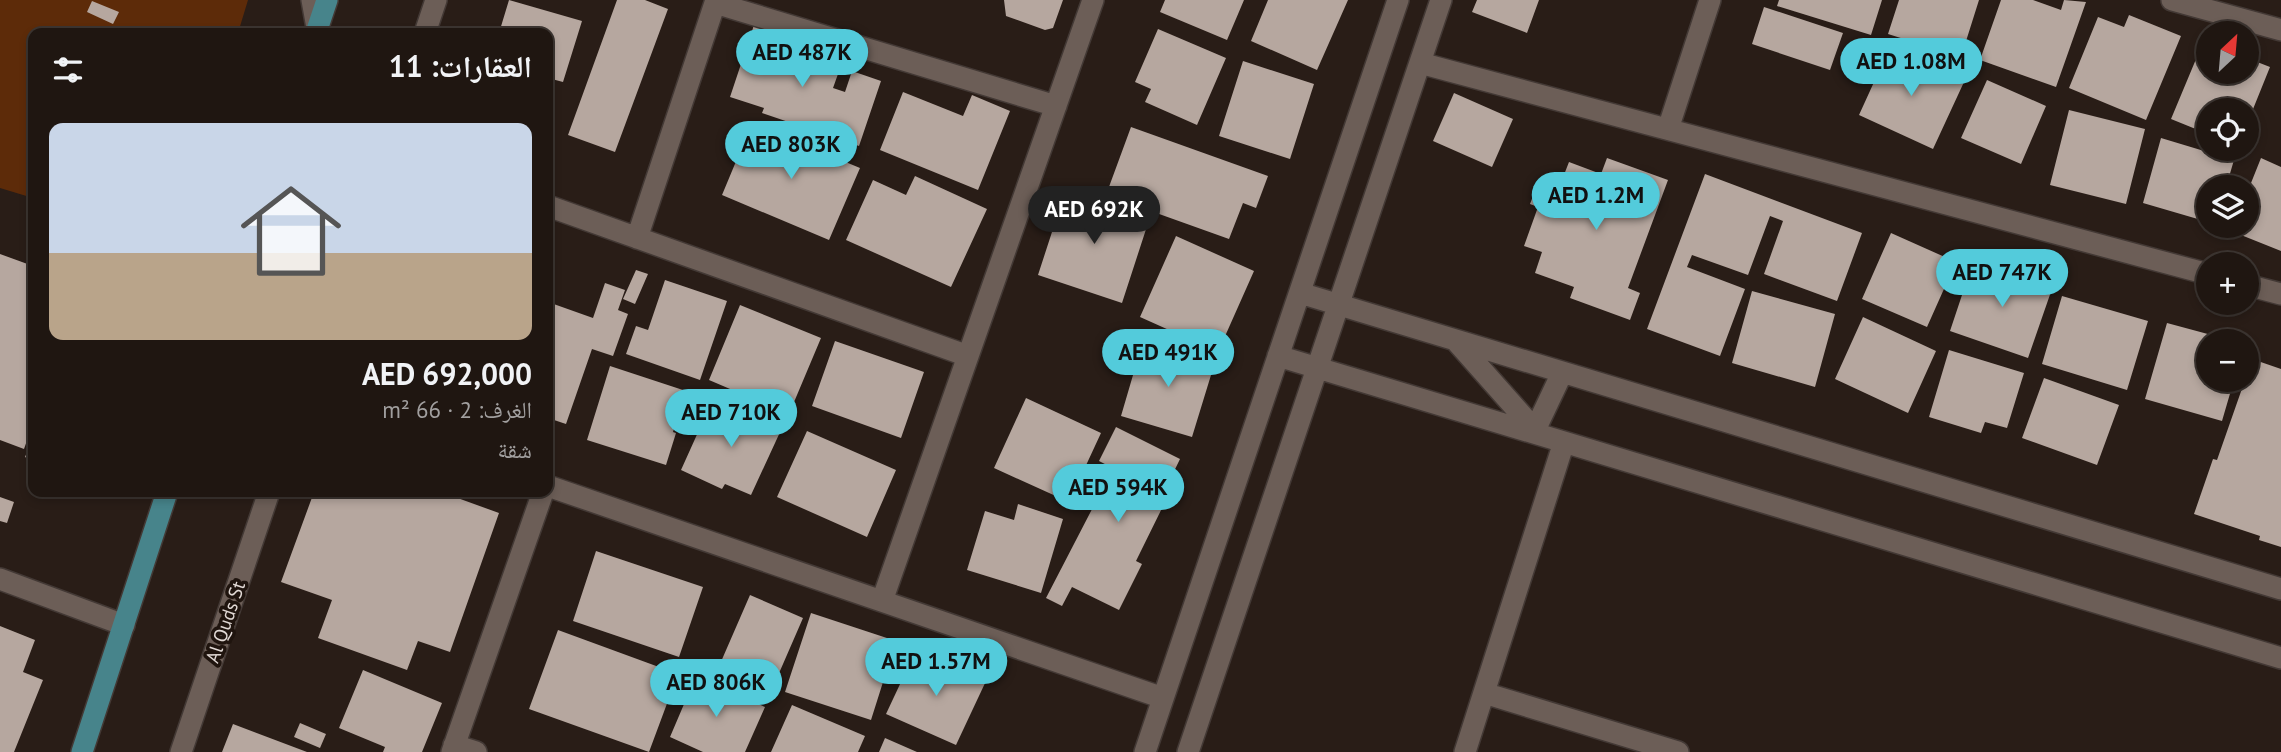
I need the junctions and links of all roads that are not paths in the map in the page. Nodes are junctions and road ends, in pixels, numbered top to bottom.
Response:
1 (312, 0) edge
2 (327, 0) edge
3 (436, 0) edge
4 (1093, 0) edge
5 (1398, 0) edge
6 (1441, 0) edge
7 (1710, 0) edge
8 (2172, 0) edge
9 (716, 1) edge
10 (316, 28) edge
11 (317, 28) edge
12 (427, 28) edge
13 (2281, 30) edge
14 (1420, 63) junction
15 (1056, 106) junction
16 (1668, 129) junction
17 (553, 208) edge
18 (637, 238) junction
19 (2196, 271) edge
20 (2259, 288) edge
21 (1300, 293) junction
22 (2281, 294) edge
23 (1338, 306) junction
24 (1458, 342) junction
25 (968, 356) junction
26 (1278, 356) junction
27 (1317, 368) junction
28 (1562, 373) junction
29 (1564, 442) junction
30 (553, 488) edge
31 (165, 497) edge
32 (267, 497) edge
33 (542, 497) edge
34 (0, 579) edge
35 (2281, 589) edge
36 (882, 601) junction
37 (124, 625) junction
38 (2281, 658) edge
39 (1484, 693) junction
40 (1163, 698) junction
41 (453, 748) edge
42 (82, 752) edge
43 (181, 752) edge
44 (476, 752) edge
45 (1145, 752) edge
46 (1188, 752) edge
47 (1465, 752) edge
48 (1678, 752) edge

1 - 10 street
2 - 11 main road
3 - 12 street
4 - 15 street
5 - 21 street
6 - 14 street
7 - 16 street
8 - 13 street
9 - 15 street
9 - 18 street
14 - 16 street
14 - 23 street
15 - 25 street
16 - 19 street
17 - 18 street
18 - 25 street
20 - 22 street
21 - 23 street
21 - 26 street
23 - 24 street
23 - 27 street
24 - 28 street
24 - 28 street
25 - 36 street
26 - 27 street
26 - 40 street
27 - 29 street
27 - 46 street
28 - 35 street
29 - 38 street
29 - 39 street
30 - 36 street
31 - 37 main road
32 - 43 street, Al Quds St
33 - 41 street
34 - 37 street
36 - 40 street
37 - 42 main road
39 - 47 street
39 - 48 street
40 - 45 street
41 - 44 street

